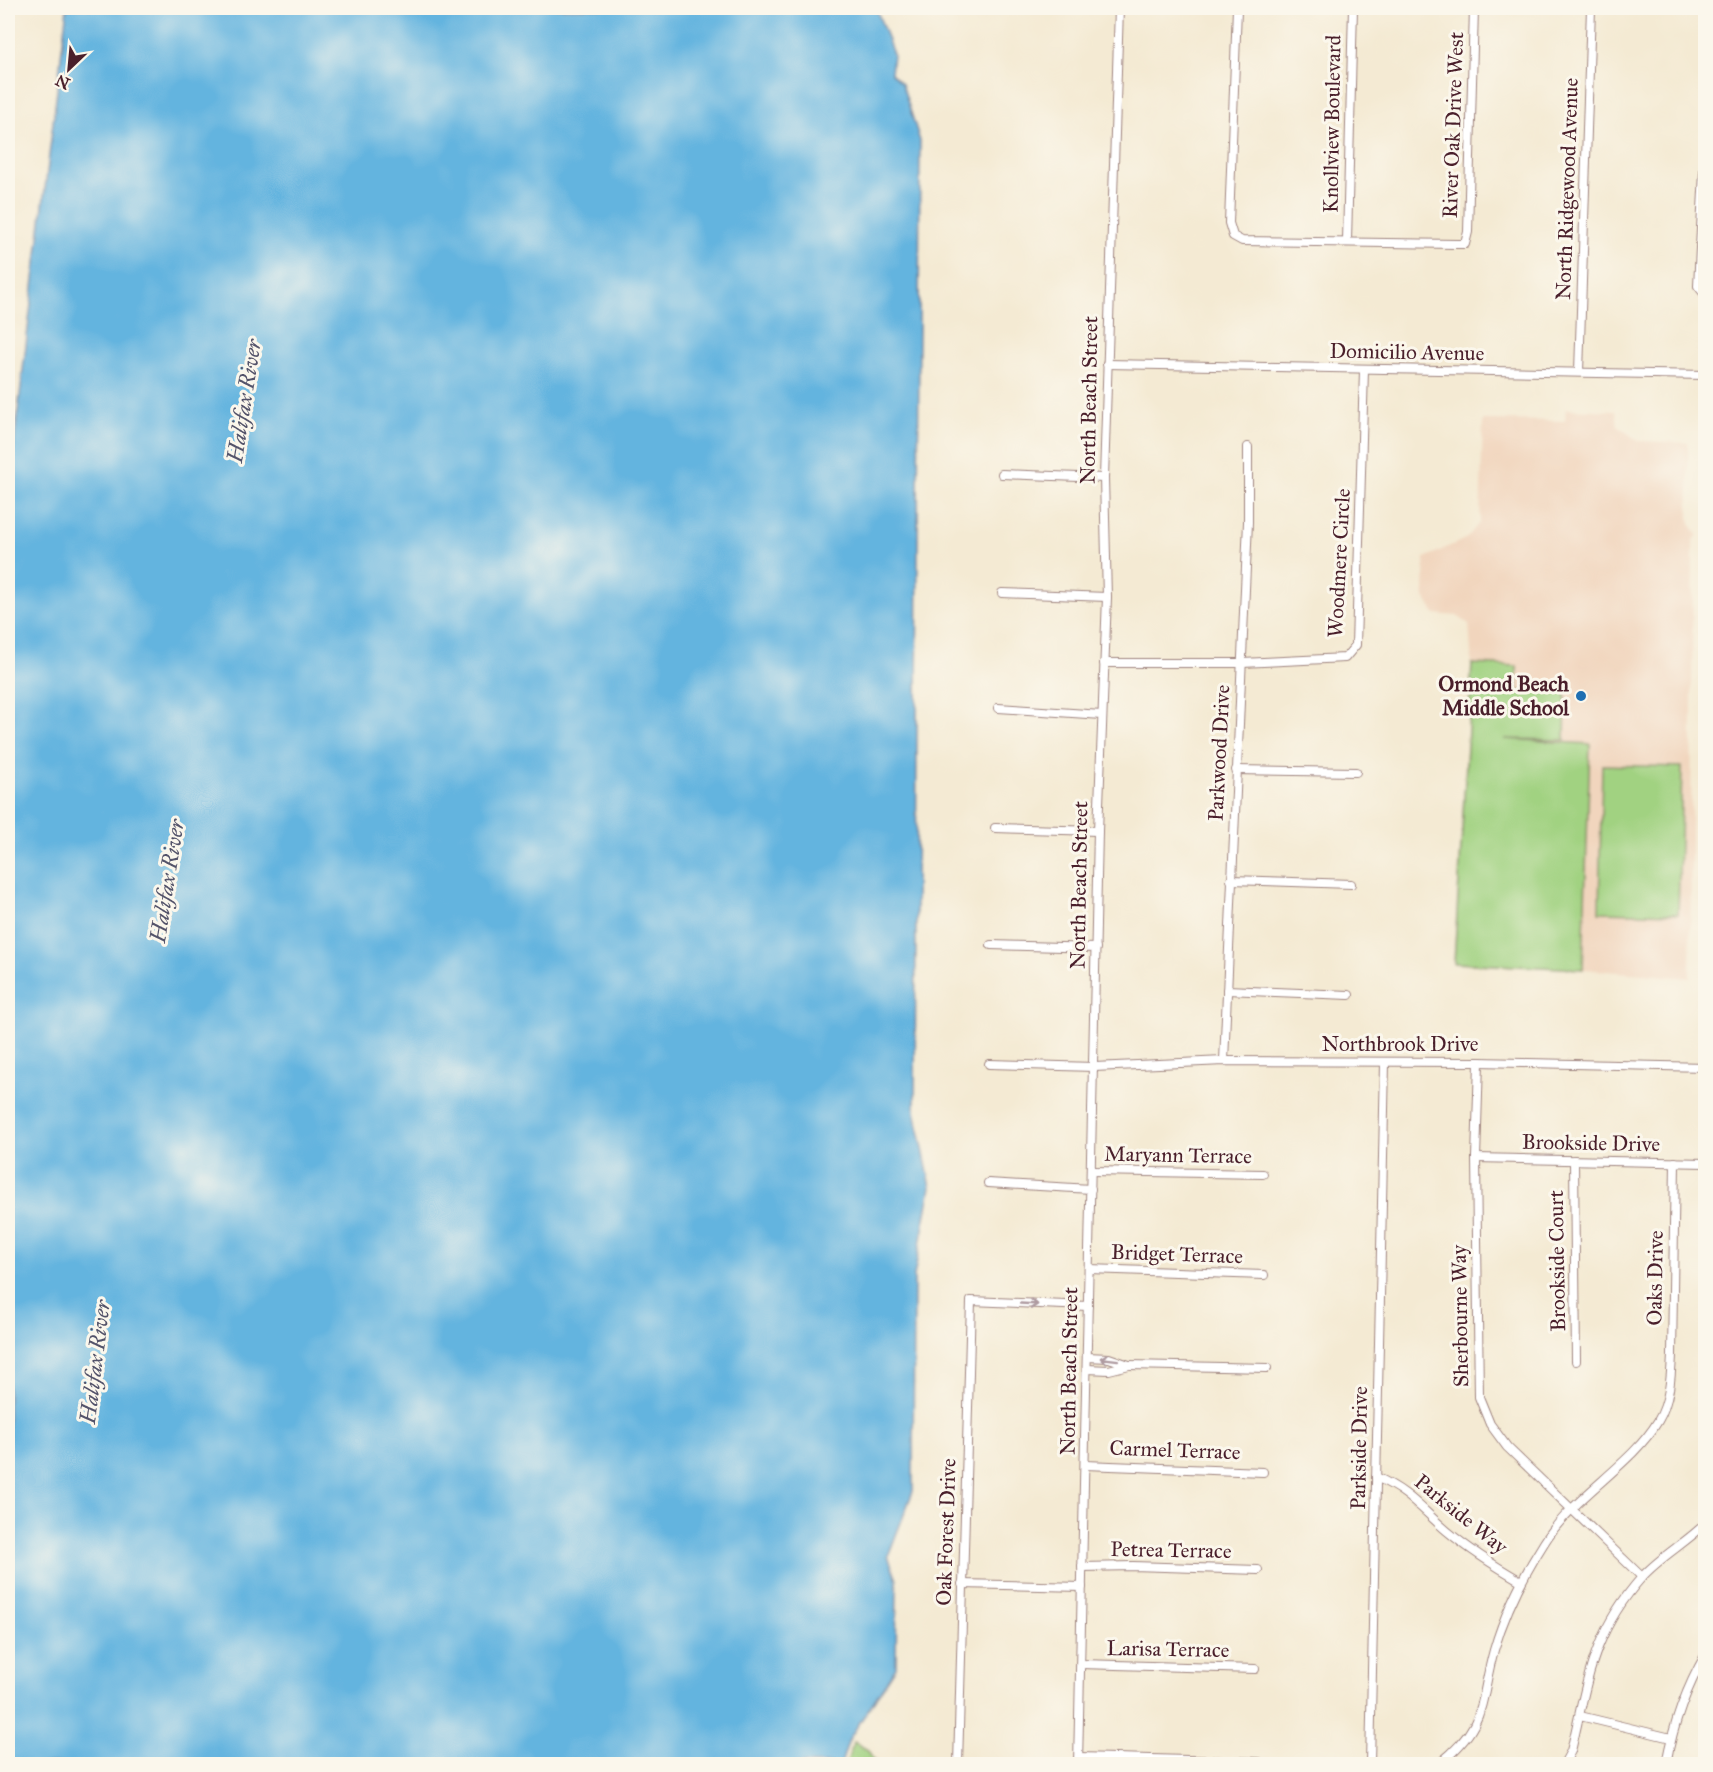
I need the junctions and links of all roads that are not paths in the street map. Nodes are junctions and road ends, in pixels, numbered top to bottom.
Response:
1 (1119, 8) edge
2 (1237, 8) edge
3 (1353, 8) edge
4 (1474, 8) edge
5 (1591, 8) edge
6 (1706, 134) edge
7 (1347, 241) junction
8 (1705, 296) edge
9 (1107, 364) junction
10 (1364, 370) junction
11 (1580, 372) junction
12 (1706, 375) edge
13 (1248, 447) dead end
14 (1002, 474) dead end
15 (1104, 478) junction
16 (1002, 593) dead end
17 (1107, 597) junction
18 (1104, 663) junction
19 (1242, 663) junction
20 (998, 708) dead end
21 (1102, 715) junction
22 (1236, 770) junction
23 (1356, 772) dead end
24 (994, 828) dead end
25 (1098, 831) junction
26 (1231, 880) junction
27 (1351, 884) dead end
28 (991, 945) dead end
29 (1095, 948) junction
30 (1227, 990) junction
31 (1349, 995) dead end
32 (1224, 1061) junction
33 (1479, 1062) junction
34 (1385, 1063) junction
35 (989, 1064) dead end
36 (1094, 1067) junction
37 (1706, 1067) edge
38 (1476, 1158) junction
39 (1574, 1160) junction
40 (1675, 1162) junction
41 (1706, 1163) edge
42 (1092, 1171) junction
43 (1263, 1174) dead end
44 (988, 1183) dead end
45 (1091, 1189) junction
46 (1089, 1269) junction
47 (1264, 1275) dead end
48 (1088, 1306) junction
49 (1087, 1357) junction
50 (1576, 1361) dead end
51 (1129, 1365) junction
52 (1267, 1368) dead end
53 (1087, 1369) junction
54 (1085, 1465) junction
55 (1263, 1472) dead end
56 (1376, 1477) junction
57 (1571, 1510) junction
58 (1706, 1523) edge
59 (1082, 1567) junction
60 (1258, 1570) dead end
61 (1642, 1577) junction
62 (1521, 1581) junction
63 (962, 1584) junction
64 (1082, 1587) junction
65 (1706, 1653) edge
66 (1081, 1664) junction
67 (1255, 1669) dead end
68 (1580, 1716) junction
69 (1671, 1738) junction
70 (1078, 1761) edge
71 (1259, 1762) dead end
72 (958, 1764) edge
73 (1370, 1764) edge
74 (1439, 1764) edge
75 (1564, 1764) edge
76 (1666, 1764) edge

1 - 9 street, North Beach Street
2 - 7 street
3 - 7 street, Knollview Boulevard
4 - 7 street, River Oak Drive West
5 - 11 street, North Ridgewood Avenue
6 - 8 street
9 - 10 street, Domicilio Avenue
9 - 15 street, North Beach Street
10 - 11 street, Domicilio Avenue
10 - 19 street, Woodmere Circle
11 - 12 street, Domicilio Avenue
13 - 19 street, Parkwood Drive
14 - 15 street
15 - 17 street, North Beach Street
16 - 17 street
17 - 18 street, North Beach Street
18 - 19 street, Woodmere Circle
18 - 21 street, North Beach Street
19 - 22 street, Parkwood Drive
20 - 21 street
21 - 25 street, North Beach Street
22 - 23 street
22 - 26 street, Parkwood Drive
24 - 25 street
25 - 29 street, North Beach Street
26 - 27 street
26 - 30 street, Parkwood Drive
28 - 29 street
29 - 36 street, North Beach Street
30 - 31 street
30 - 32 street, Parkwood Drive
32 - 34 street, Northbrook Drive
32 - 36 street, Northbrook Drive
33 - 34 street, Northbrook Drive
33 - 37 street, Northbrook Drive
33 - 38 street, Sherbourne Way
34 - 56 street, Parkside Drive
35 - 36 street, Northbrook Drive
36 - 42 street, North Beach Street
38 - 39 street, Brookside Drive
38 - 57 street, Sherbourne Way
39 - 40 street, Brookside Drive
39 - 50 street, Brookside Court
40 - 41 street, Brookside Drive
40 - 57 street, Oaks Drive
42 - 43 street, Maryann Terrace
42 - 45 street, North Beach Street
44 - 45 street
45 - 46 street, North Beach Street
46 - 47 street, Bridget Terrace
46 - 48 street, North Beach Street
48 - 49 street, North Beach Street
63 -> 48 street, Oak Forest Drive
51 -> 49 street
49 - 53 street, North Beach Street
51 - 52 street
51 - 53 street
53 - 54 street, North Beach Street
54 - 55 street, Carmel Terrace
54 - 59 street, North Beach Street
56 - 62 street, Parkside Way
56 - 73 street, Parkside Drive
57 - 61 street, Sherbourne Way
57 - 62 street, Oaks Drive
58 - 61 street
59 - 60 street, Petrea Terrace
59 - 64 street, North Beach Street
61 - 68 street
62 - 74 street, Oaks Drive
63 - 64 street
63 - 72 street, Oak Forest Drive
64 - 66 street, North Beach Street
65 - 69 street
66 - 67 street, Larisa Terrace
66 - 70 street, North Beach Street
68 - 69 street
68 - 75 street
69 - 76 street
70 - 71 street

